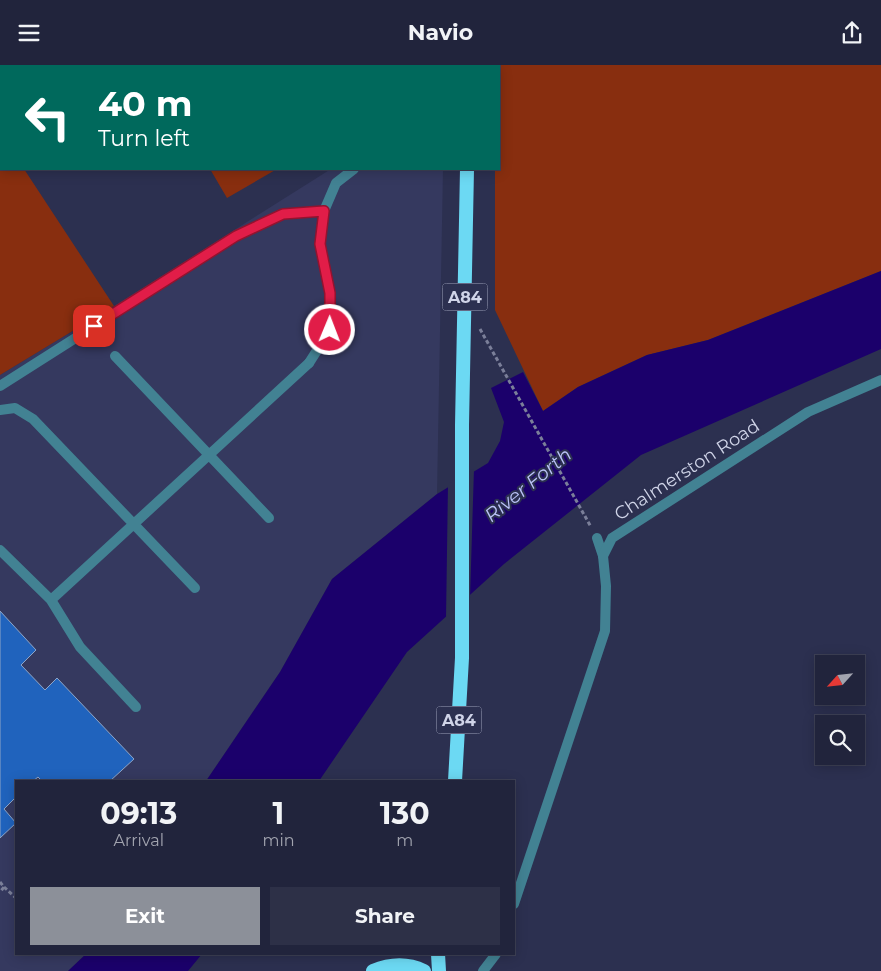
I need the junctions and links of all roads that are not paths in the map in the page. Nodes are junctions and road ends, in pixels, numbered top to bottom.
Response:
1 (353, 170) edge
2 (467, 170) edge
3 (324, 211) junction
4 (115, 356) dead end
5 (881, 380) edge
6 (0, 386) edge
7 (0, 410) edge
8 (209, 455) junction
9 (269, 518) dead end
10 (133, 525) junction
11 (597, 538) road end
12 (0, 550) edge
13 (604, 556) junction
14 (195, 589) dead end
15 (51, 601) junction
16 (136, 707) dead end
17 (455, 780) edge
18 (515, 901) edge
19 (397, 955) edge
20 (438, 955) edge
21 (495, 955) edge
22 (387, 965) junction
23 (373, 971) edge
24 (424, 971) edge
25 (439, 971) edge
26 (483, 971) edge

1 - 3 street
2 - 17 highway, A84
3 - 6 street
3 - 8 street
4 - 8 street
5 - 13 street, Chalmerston Road
7 - 10 street
8 - 9 street
8 - 10 street
10 - 14 street
10 - 15 street
11 - 13 street
12 - 15 street
13 - 18 street
15 - 16 street
19 - 22 highway
20 - 25 highway
21 - 26 street
22 - 23 highway
22 - 24 highway

